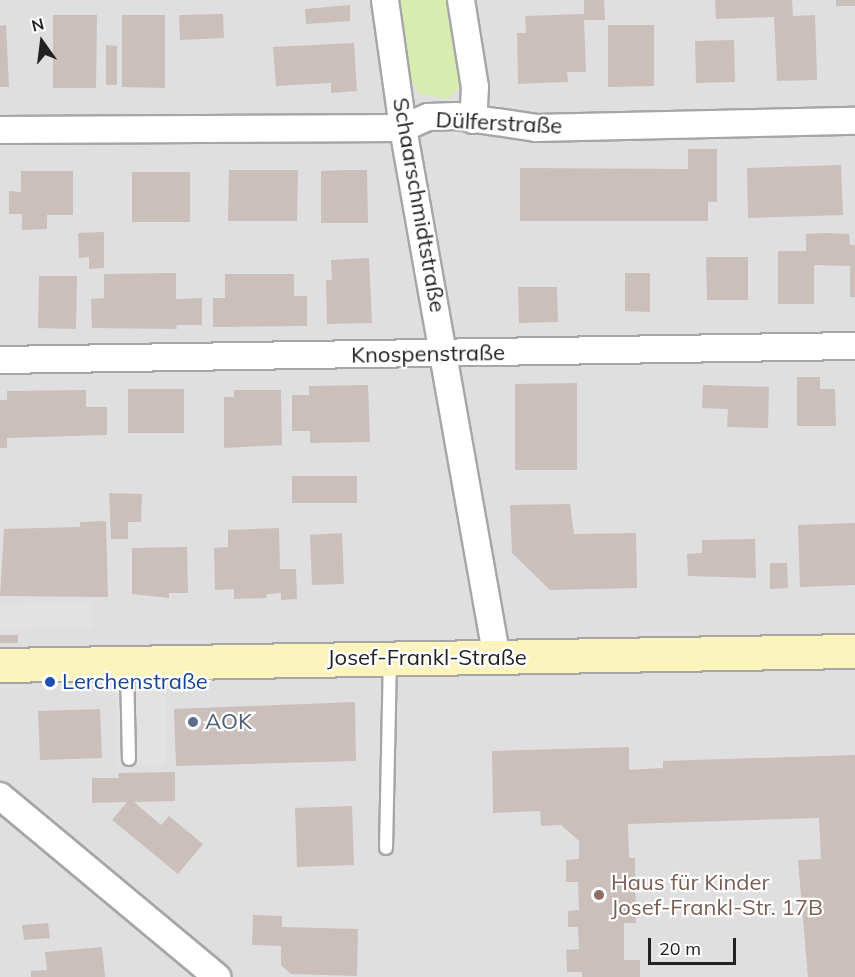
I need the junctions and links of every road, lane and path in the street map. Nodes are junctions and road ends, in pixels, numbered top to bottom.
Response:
1 (385, 0) edge
2 (461, 0) edge
3 (473, 120) junction
4 (855, 121) edge
5 (403, 128) junction
6 (0, 130) edge
7 (855, 346) edge
8 (445, 354) junction
9 (0, 360) edge
10 (855, 651) edge
11 (390, 656) junction
12 (497, 659) junction
13 (127, 662) junction
14 (0, 665) edge
15 (129, 759) dead end
16 (0, 796) edge
17 (386, 848) dead end
18 (217, 977) edge

1 - 5 street, Schaarschmidtstraße
2 - 3 street
3 - 4 street, Dülferstraße
3 - 5 street, Dülferstraße
5 - 6 street, Dülferstraße
5 - 8 street, Schaarschmidtstraße
7 - 8 street, Knospenstraße
8 - 9 street, Knospenstraße
8 - 12 street, Schaarschmidtstraße
10 - 12 main road, Josef-Frankl-Straße
11 - 12 main road, Josef-Frankl-Straße
11 - 13 main road, Josef-Frankl-Straße
11 - 17 lane
13 - 14 main road, Josef-Frankl-Straße
13 - 15 lane
16 - 18 street

